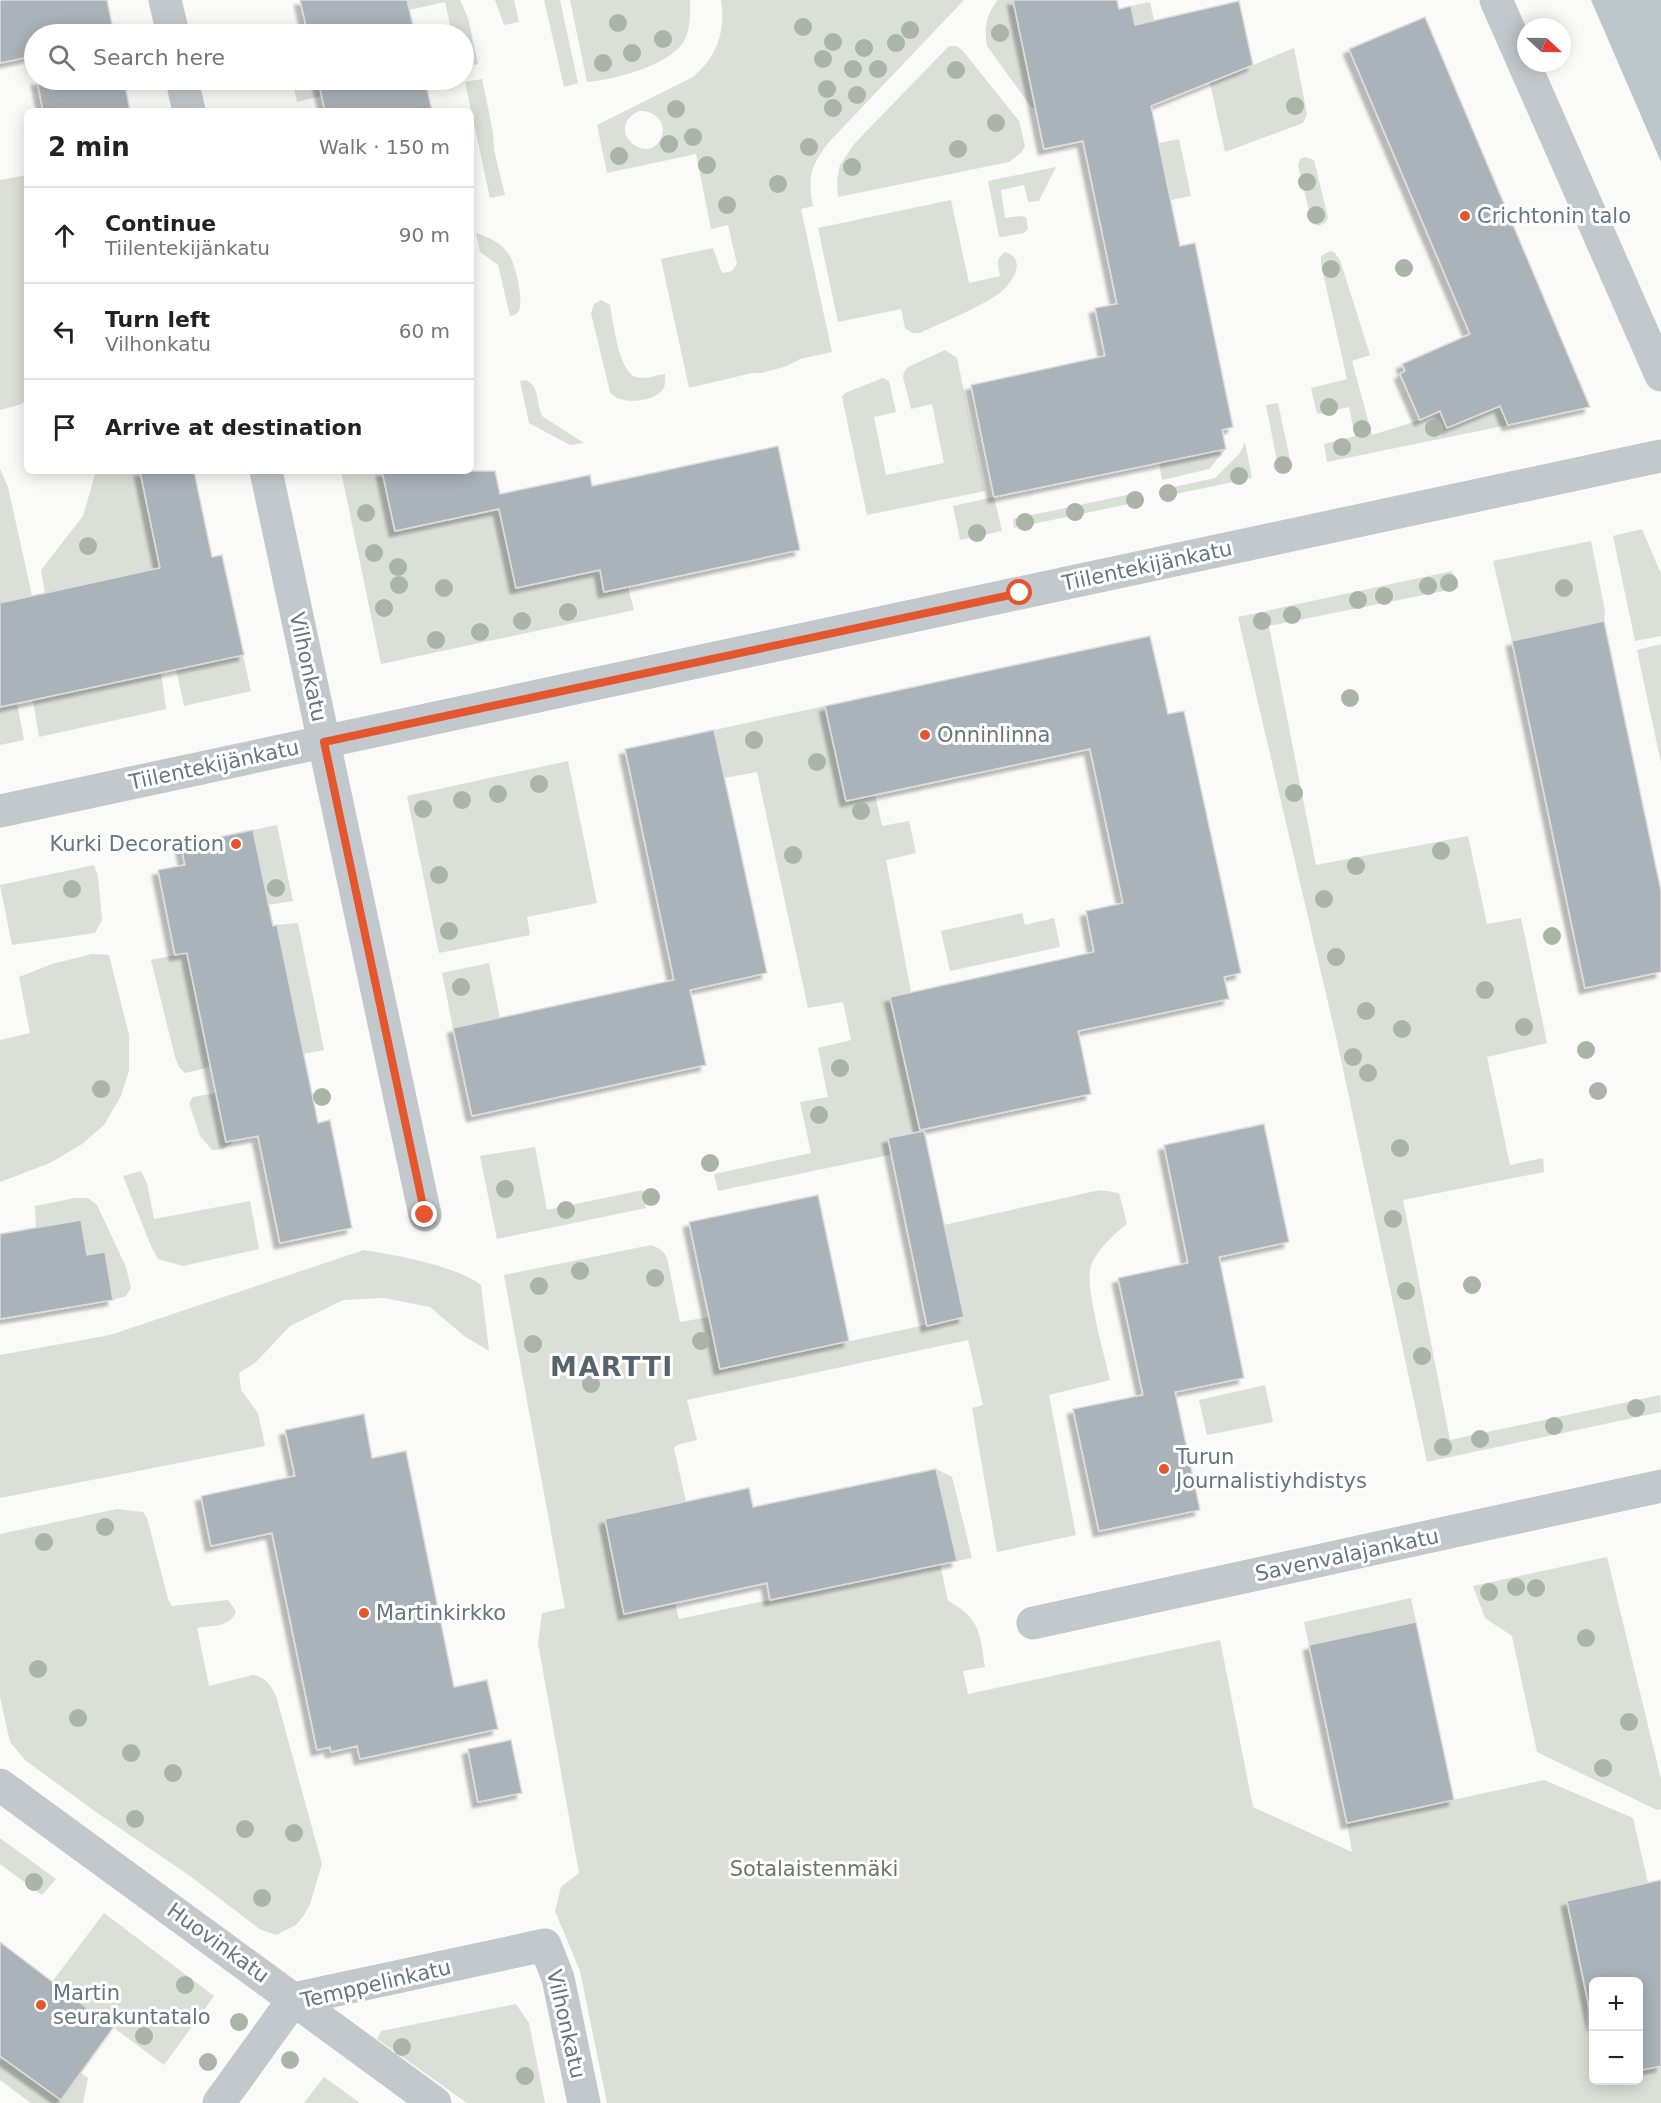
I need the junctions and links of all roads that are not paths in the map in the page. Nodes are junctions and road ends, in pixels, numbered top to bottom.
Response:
1 (165, 0) edge
2 (1496, 0) edge
3 (171, 24) edge
4 (184, 90) edge
5 (188, 108) edge
6 (1661, 375) edge
7 (1661, 456) edge
8 (267, 474) edge
9 (324, 742) junction
10 (0, 811) edge
11 (425, 1215) dead end
12 (1661, 1486) edge
13 (1033, 1623) dead end
14 (0, 1785) edge
15 (545, 1945) joint
16 (294, 1999) junction
17 (219, 2103) edge
18 (435, 2103) edge
19 (584, 2103) edge

1 - 3 street
2 - 6 street
4 - 5 street
7 - 9 street, Tiilentekijänkatu
8 - 9 street, Vilhonkatu
9 - 10 street, Tiilentekijänkatu
9 - 11 street, Vilhonkatu
12 - 13 street, Savenvalajankatu
14 - 16 street, Huovinkatu
15 - 16 street, Temppelinkatu
15 - 19 street, Vilhonkatu
16 - 17 street, Temppelinkatu
16 - 18 street, Huovinkatu

